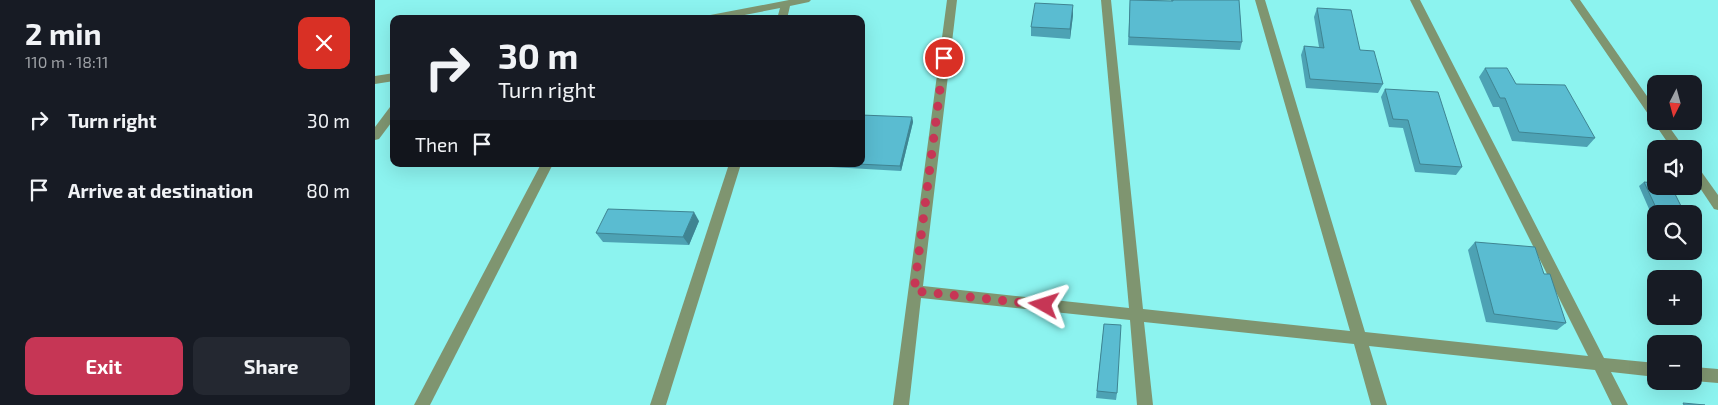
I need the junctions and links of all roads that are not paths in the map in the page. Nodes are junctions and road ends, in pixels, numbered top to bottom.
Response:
1 (806, 0) edge
2 (952, 0) edge
3 (1106, 0) edge
4 (1261, 0) edge
5 (1415, 0) edge
6 (1575, 0) edge
7 (786, 4) junction
8 (727, 15) edge
9 (783, 15) edge
10 (390, 78) edge
11 (375, 80) edge
12 (1647, 104) edge
13 (390, 115) edge
14 (375, 136) edge
15 (545, 167) edge
16 (734, 167) edge
17 (1702, 182) edge
18 (1718, 205) edge
19 (914, 291) junction
20 (1136, 315) junction
21 (1359, 338) junction
22 (1599, 364) junction
23 (1647, 369) edge
24 (1702, 375) edge
25 (1718, 376) edge
26 (422, 405) edge
27 (658, 405) edge
28 (901, 405) edge
29 (1145, 405) edge
30 (1379, 405) edge
31 (1620, 405) edge

1 - 7 street
2 - 19 street
3 - 20 street
4 - 21 street
5 - 22 street
6 - 12 street
7 - 8 street
7 - 9 street
10 - 11 street
13 - 14 street
15 - 26 street
16 - 27 street
17 - 18 street
19 - 20 street
19 - 28 street
20 - 21 street
20 - 29 street
21 - 22 street
21 - 30 street
22 - 23 street
22 - 31 street
24 - 25 street

